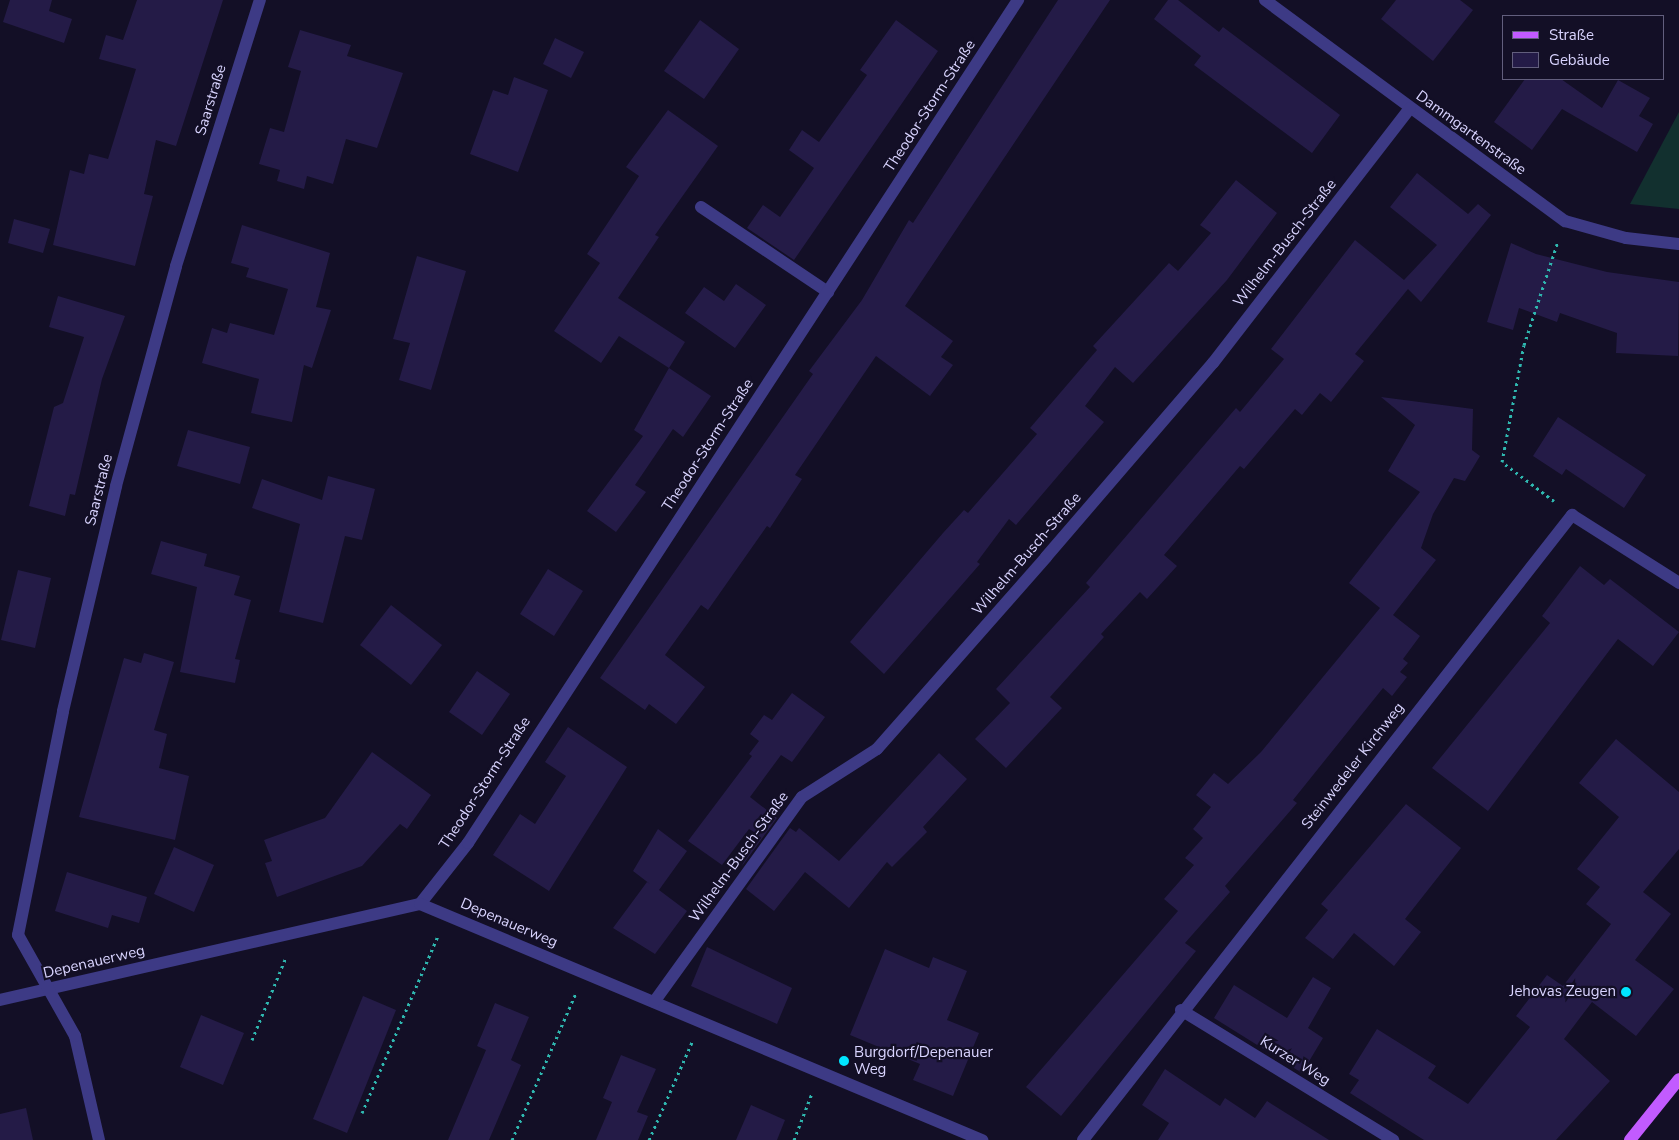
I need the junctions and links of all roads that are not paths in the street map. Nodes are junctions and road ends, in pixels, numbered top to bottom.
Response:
1 (260, 0) edge
2 (1018, 0) edge
3 (1265, 0) edge
4 (1410, 108) junction
5 (701, 207) dead end
6 (1679, 244) edge
7 (828, 292) junction
8 (1679, 583) edge
9 (420, 904) junction
10 (49, 989) junction
11 (0, 1000) edge
12 (654, 1002) junction
13 (1181, 1010) junction
14 (1679, 1079) edge
15 (98, 1140) edge
16 (982, 1140) edge
17 (1083, 1140) edge
18 (1393, 1140) edge
19 (1630, 1140) edge

1 - 10 street, Saarstraße
2 - 7 street, Theodor-Storm-Straße
3 - 4 street, Dammgartenstraße
4 - 6 street, Dammgartenstraße
4 - 12 street, Wilhelm-Busch-Straße
5 - 7 street
7 - 9 street, Theodor-Storm-Straße
8 - 13 street, Steinwedeler Kirchweg
9 - 10 street, Depenauerweg
9 - 12 street, Depenauerweg
10 - 11 street, Depenauerweg
10 - 15 street, Saarstraße
12 - 16 street, Depenauerweg
13 - 17 street, Steinwedeler Kirchweg
13 - 18 street, Kurzer Weg
14 - 19 main road

